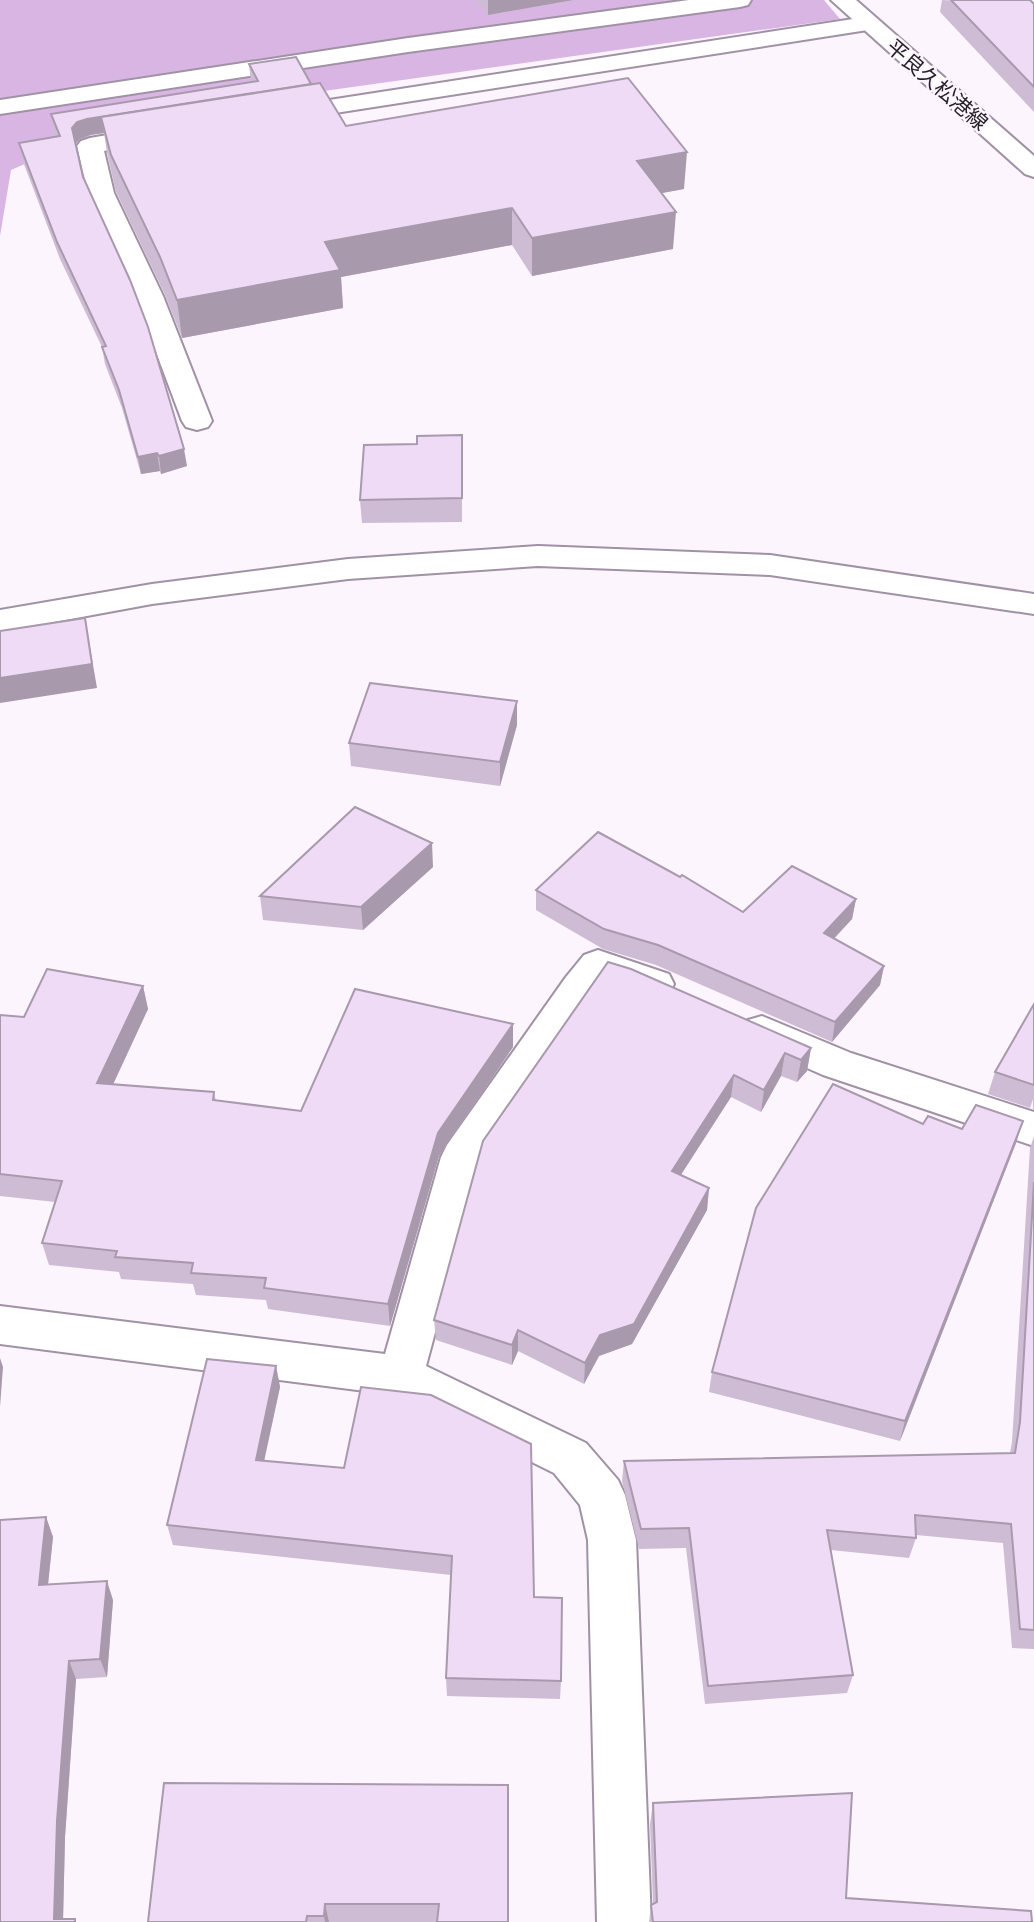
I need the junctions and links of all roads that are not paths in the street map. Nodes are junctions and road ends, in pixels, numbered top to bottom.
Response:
1 (740, 0) edge
2 (842, 0) edge
3 (866, 23) junction
4 (0, 107) edge
5 (261, 118) edge
6 (180, 131) edge
7 (1030, 161) edge
8 (197, 421) dead end
9 (1034, 604) edge
10 (0, 621) edge
11 (690, 999) edge
12 (727, 1016) edge
13 (1034, 1129) edge
14 (0, 1325) edge
15 (401, 1376) junction
16 (624, 1922) edge

1 - 4 street
2 - 3 street, 平良久松港線
3 - 5 street
3 - 7 street, 平良久松港線
6 - 8 street
9 - 10 street
11 - 15 street
12 - 13 street
14 - 15 street
15 - 16 street

